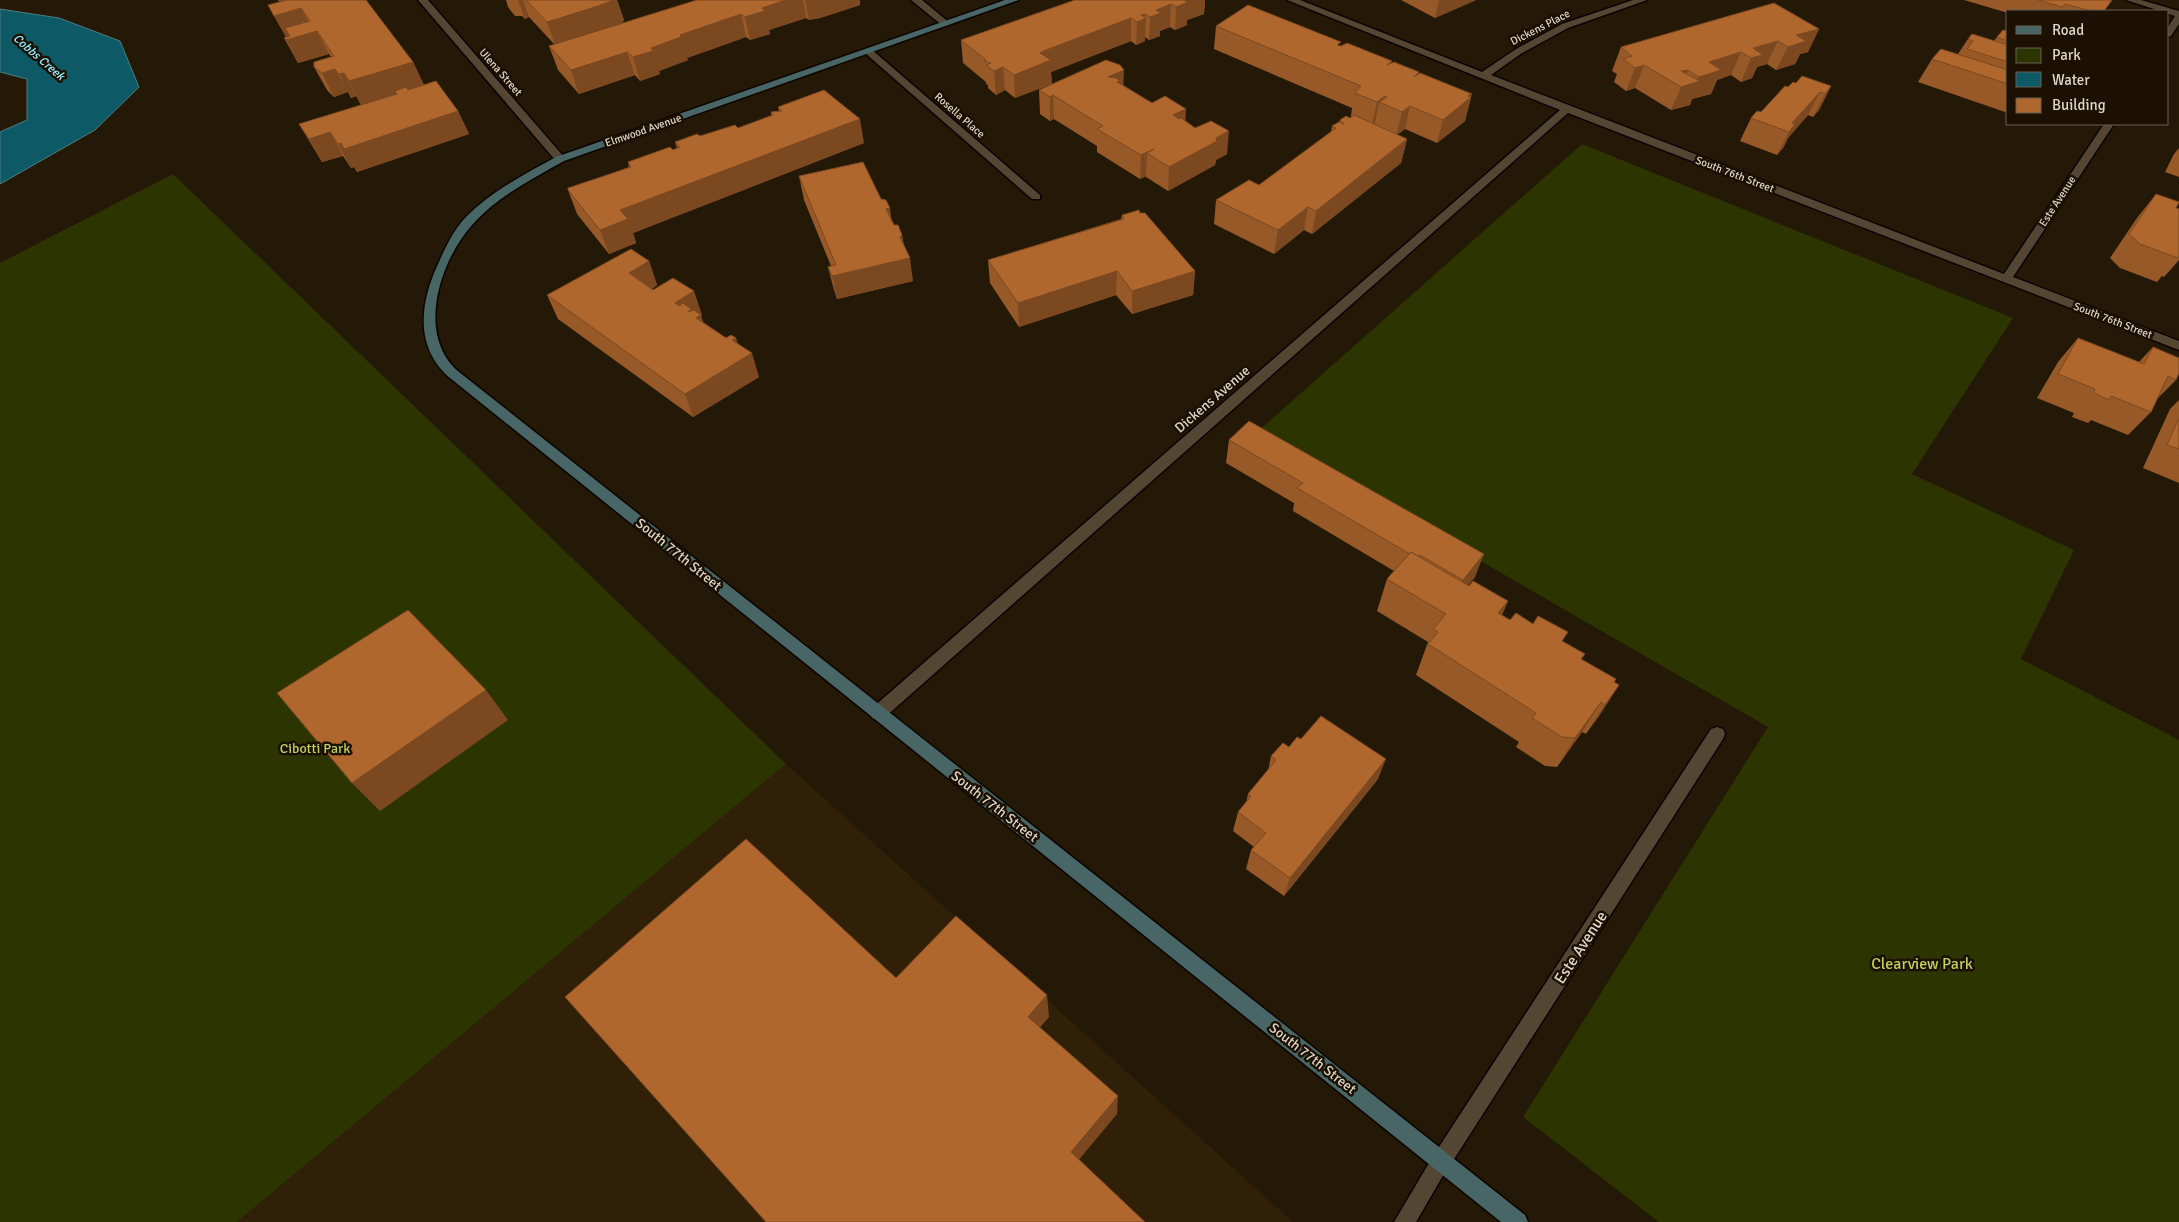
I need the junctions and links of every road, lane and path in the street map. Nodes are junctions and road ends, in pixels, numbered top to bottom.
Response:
1 (423, 0) edge
2 (916, 0) edge
3 (1014, 0) edge
4 (1292, 0) edge
5 (1642, 0) edge
6 (2131, 0) edge
7 (2161, 10) edge
8 (2179, 16) edge
9 (946, 24) junction
10 (2169, 32) edge
11 (868, 51) junction
12 (1483, 76) junction
13 (1566, 109) junction
14 (2108, 125) edge
15 (560, 159) junction
16 (1036, 197) dead end
17 (2007, 278) junction
18 (2179, 346) edge
19 (473, 389) joint
20 (878, 713) junction
21 (1717, 734) dead end
22 (1442, 1160) junction
23 (1404, 1222) edge
24 (1518, 1222) edge

1 - 15 street, Ulena Street
2 - 9 street
3 - 9 street, Elmwood Avenue
4 - 12 street, South 76th Street
5 - 12 street, Dickens Place
6 - 7 street
8 - 10 street
9 - 11 street, Elmwood Avenue
11 - 15 street, Elmwood Avenue
11 - 16 street, Rosella Place
12 - 13 street, South 76th Street
13 - 17 street, South 76th Street
13 - 20 street, Dickens Avenue
14 - 17 street, Este Avenue
15 - 19 street, Elmwood Avenue
17 - 18 street, South 76th Street
19 - 20 street, South 77th Street
20 - 22 street, South 77th Street
21 - 22 street, Este Avenue
22 - 23 street, Este Avenue
22 - 24 street, South 77th Street

